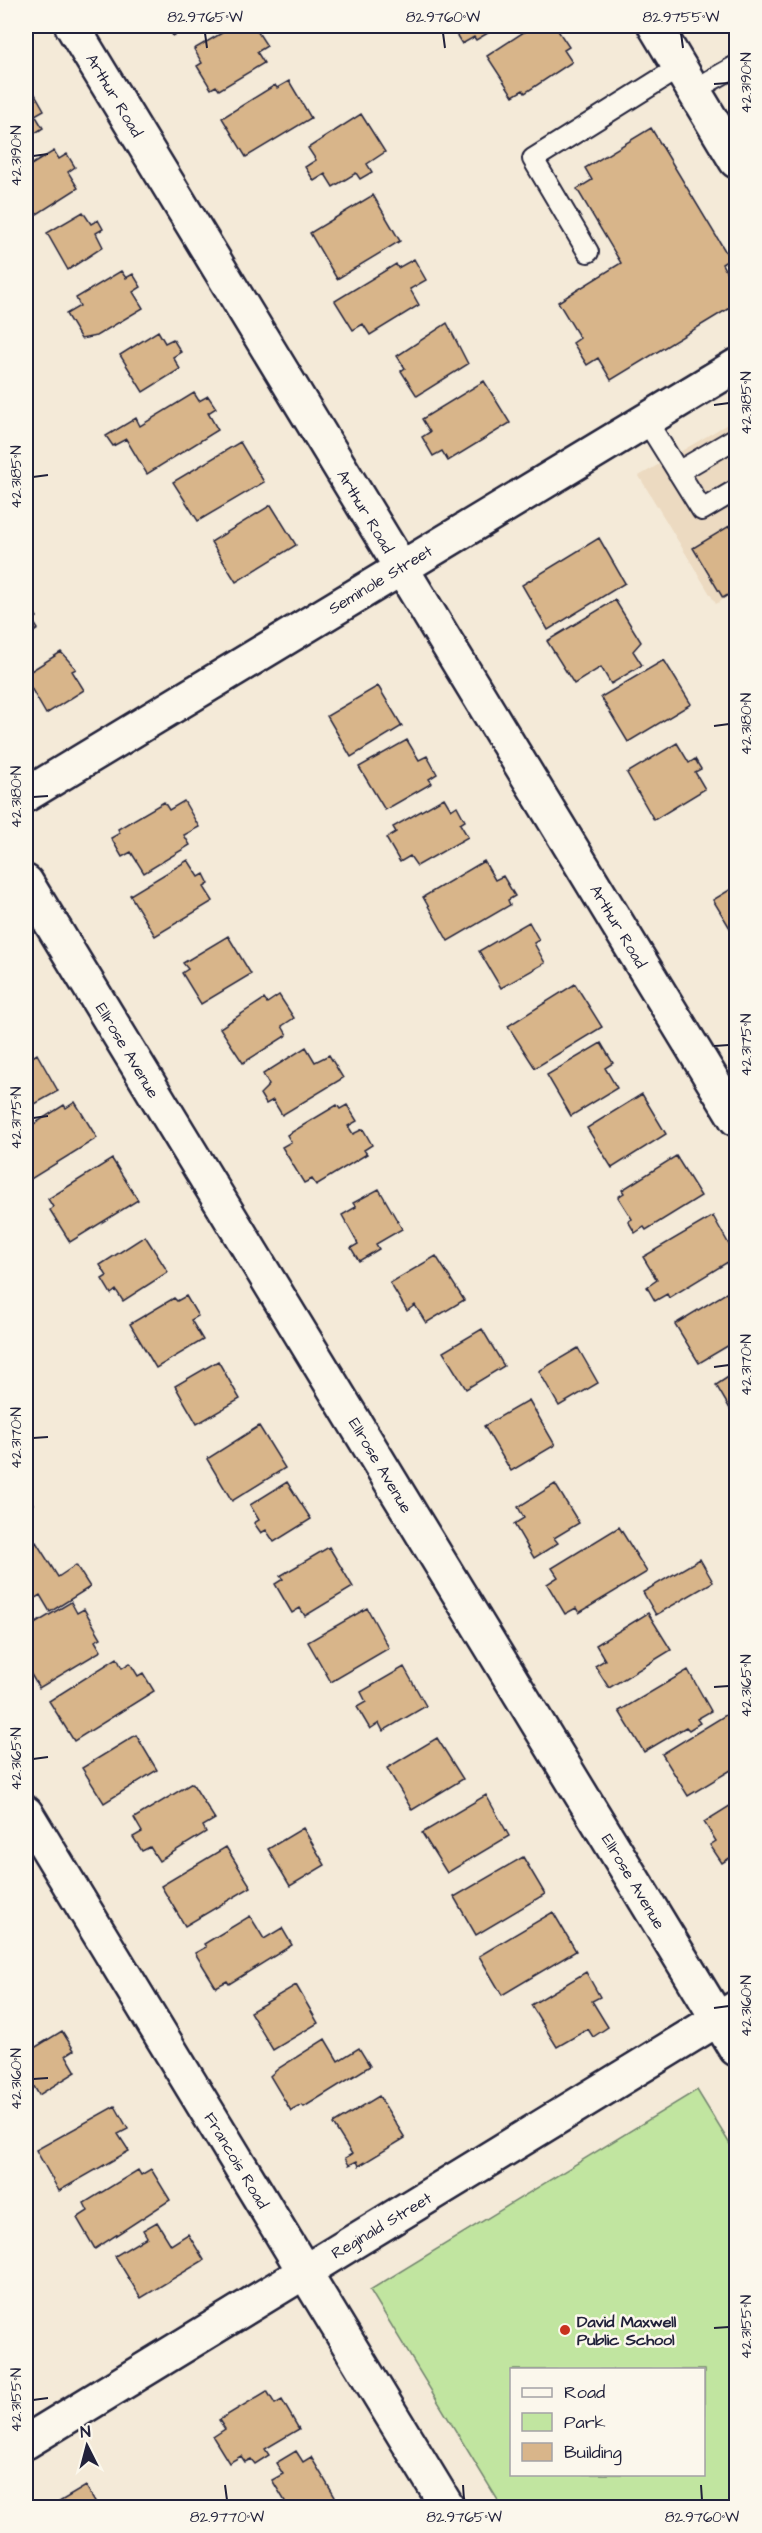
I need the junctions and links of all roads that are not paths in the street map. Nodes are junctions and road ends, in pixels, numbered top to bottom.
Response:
1 (72, 26) edge
2 (655, 26) edge
3 (736, 66) edge
4 (687, 79) junction
5 (736, 160) edge
6 (588, 252) dead end
7 (734, 372) edge
8 (646, 420) junction
9 (736, 438) edge
10 (678, 472) junction
11 (736, 490) edge
12 (400, 567) junction
13 (26, 795) edge
14 (26, 882) edge
15 (736, 1119) edge
16 (26, 1813) edge
17 (728, 2013) edge
18 (736, 2049) edge
19 (304, 2271) junction
20 (26, 2442) edge
21 (448, 2508) edge

1 - 12 street, Arthur Road
2 - 4 street
3 - 4 lane
4 - 5 street
4 - 6 lane
7 - 8 street, Seminole Street
8 - 10 lane
8 - 12 street, Seminole Street
9 - 10 lane
10 - 11 lane
12 - 13 street, Seminole Street
12 - 15 street, Arthur Road
14 - 17 street, Ellrose Avenue
16 - 19 street, Francois Road
17 - 18 street, Ellrose Avenue
17 - 19 street, Reginald Street
19 - 20 street, Reginald Street
19 - 21 street, Francois Road

